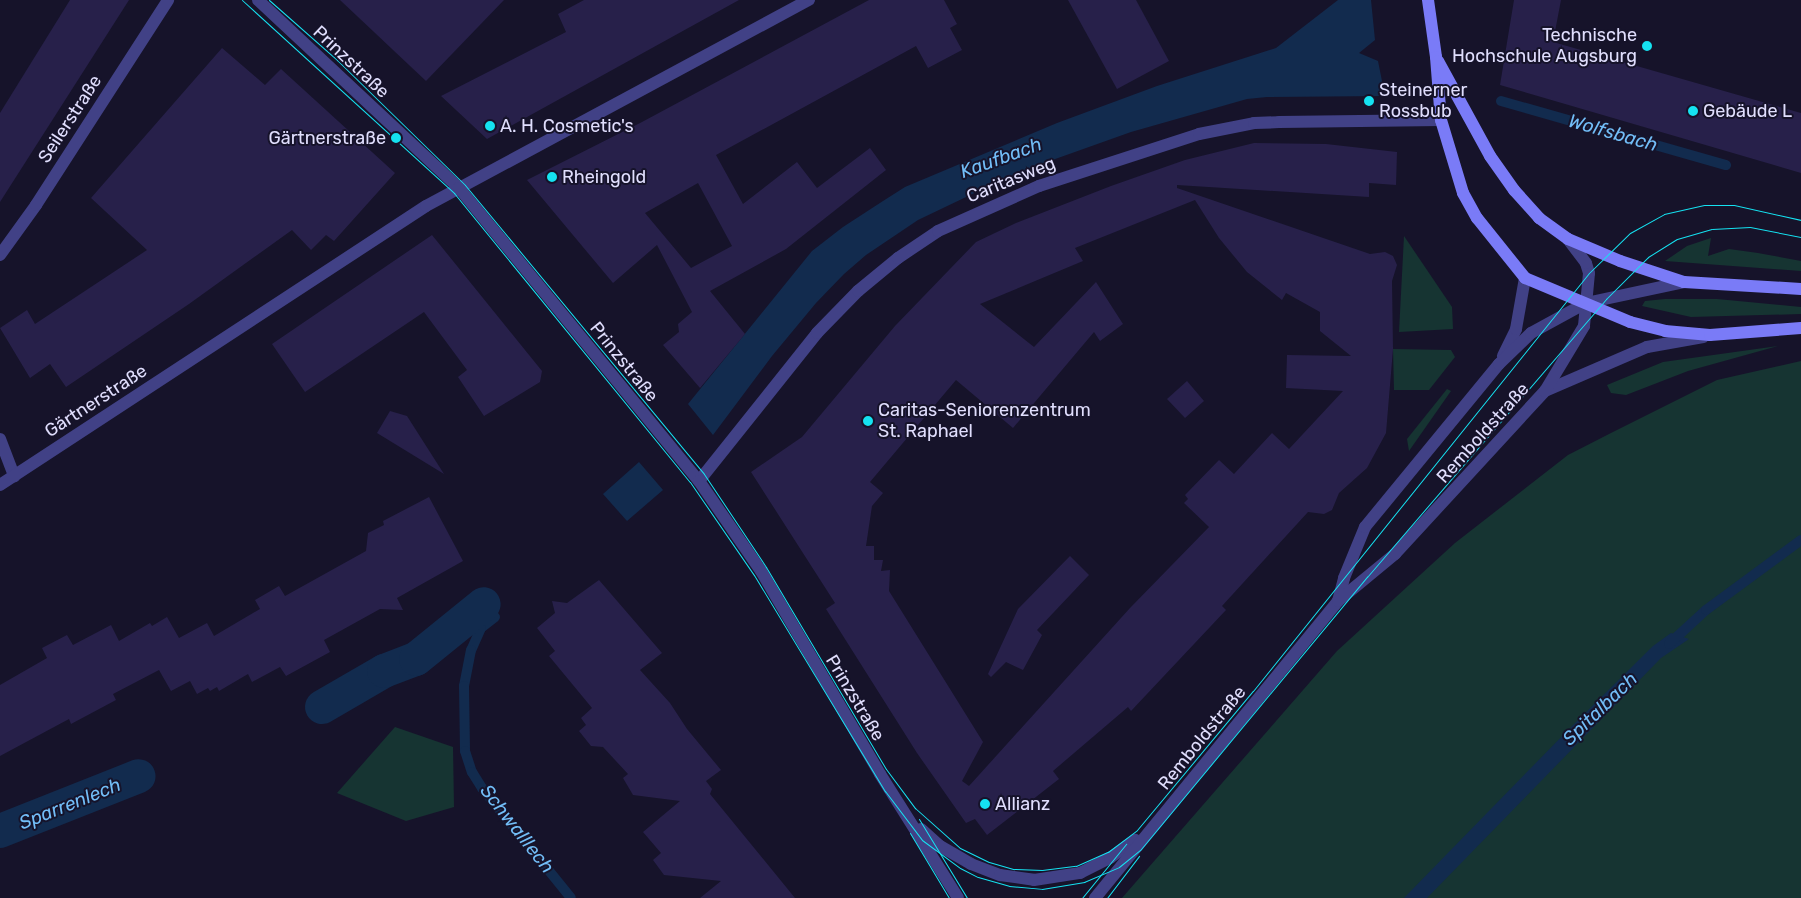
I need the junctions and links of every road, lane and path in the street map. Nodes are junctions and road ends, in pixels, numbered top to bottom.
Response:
1 (168, 0) edge
2 (258, 0) edge
3 (809, 0) edge
4 (1428, 0) edge
5 (1436, 57) junction
6 (1441, 120) junction
7 (459, 188) junction
8 (1568, 239) junction
9 (0, 255) edge
10 (1525, 278) junction
11 (1684, 282) junction
12 (1801, 289) edge
13 (1586, 303) junction
14 (1801, 328) edge
15 (1710, 335) junction
16 (1499, 364) junction
17 (1546, 391) junction
18 (0, 440) edge
19 (14, 476) junction
20 (699, 481) junction
21 (0, 485) edge
22 (1338, 601) junction
23 (897, 801) junction
24 (1152, 828) junction
25 (958, 898) edge
26 (1095, 898) edge

1 - 9 street, Seilerstraße
2 - 7 street, Prinzstraße
3 - 7 street, Gärtnerstraße
4 - 5 main road
5 - 6 main road
5 - 8 main road
6 - 10 main road
6 - 20 street, Caritasweg
7 - 19 street, Gärtnerstraße
7 - 20 street, Prinzstraße
8 - 11 main road
8 - 13 street, Remboldstraße
10 - 13 main road
10 - 16 street, Remboldstraße
11 - 12 main road
11 - 13 street, Remboldstraße
13 - 15 main road
13 - 16 street, Remboldstraße
13 - 17 street, Remboldstraße
14 - 15 main road
15 - 17 street, Remboldstraße
16 - 22 street, Remboldstraße
17 - 22 street, Remboldstraße
18 - 19 street
19 - 21 street, Gärtnerstraße
20 - 23 street, Prinzstraße
22 - 24 street, Remboldstraße
23 - 24 street, Prinzstraße
23 - 25 street, Prinzstraße
24 - 26 street, Remboldstraße

